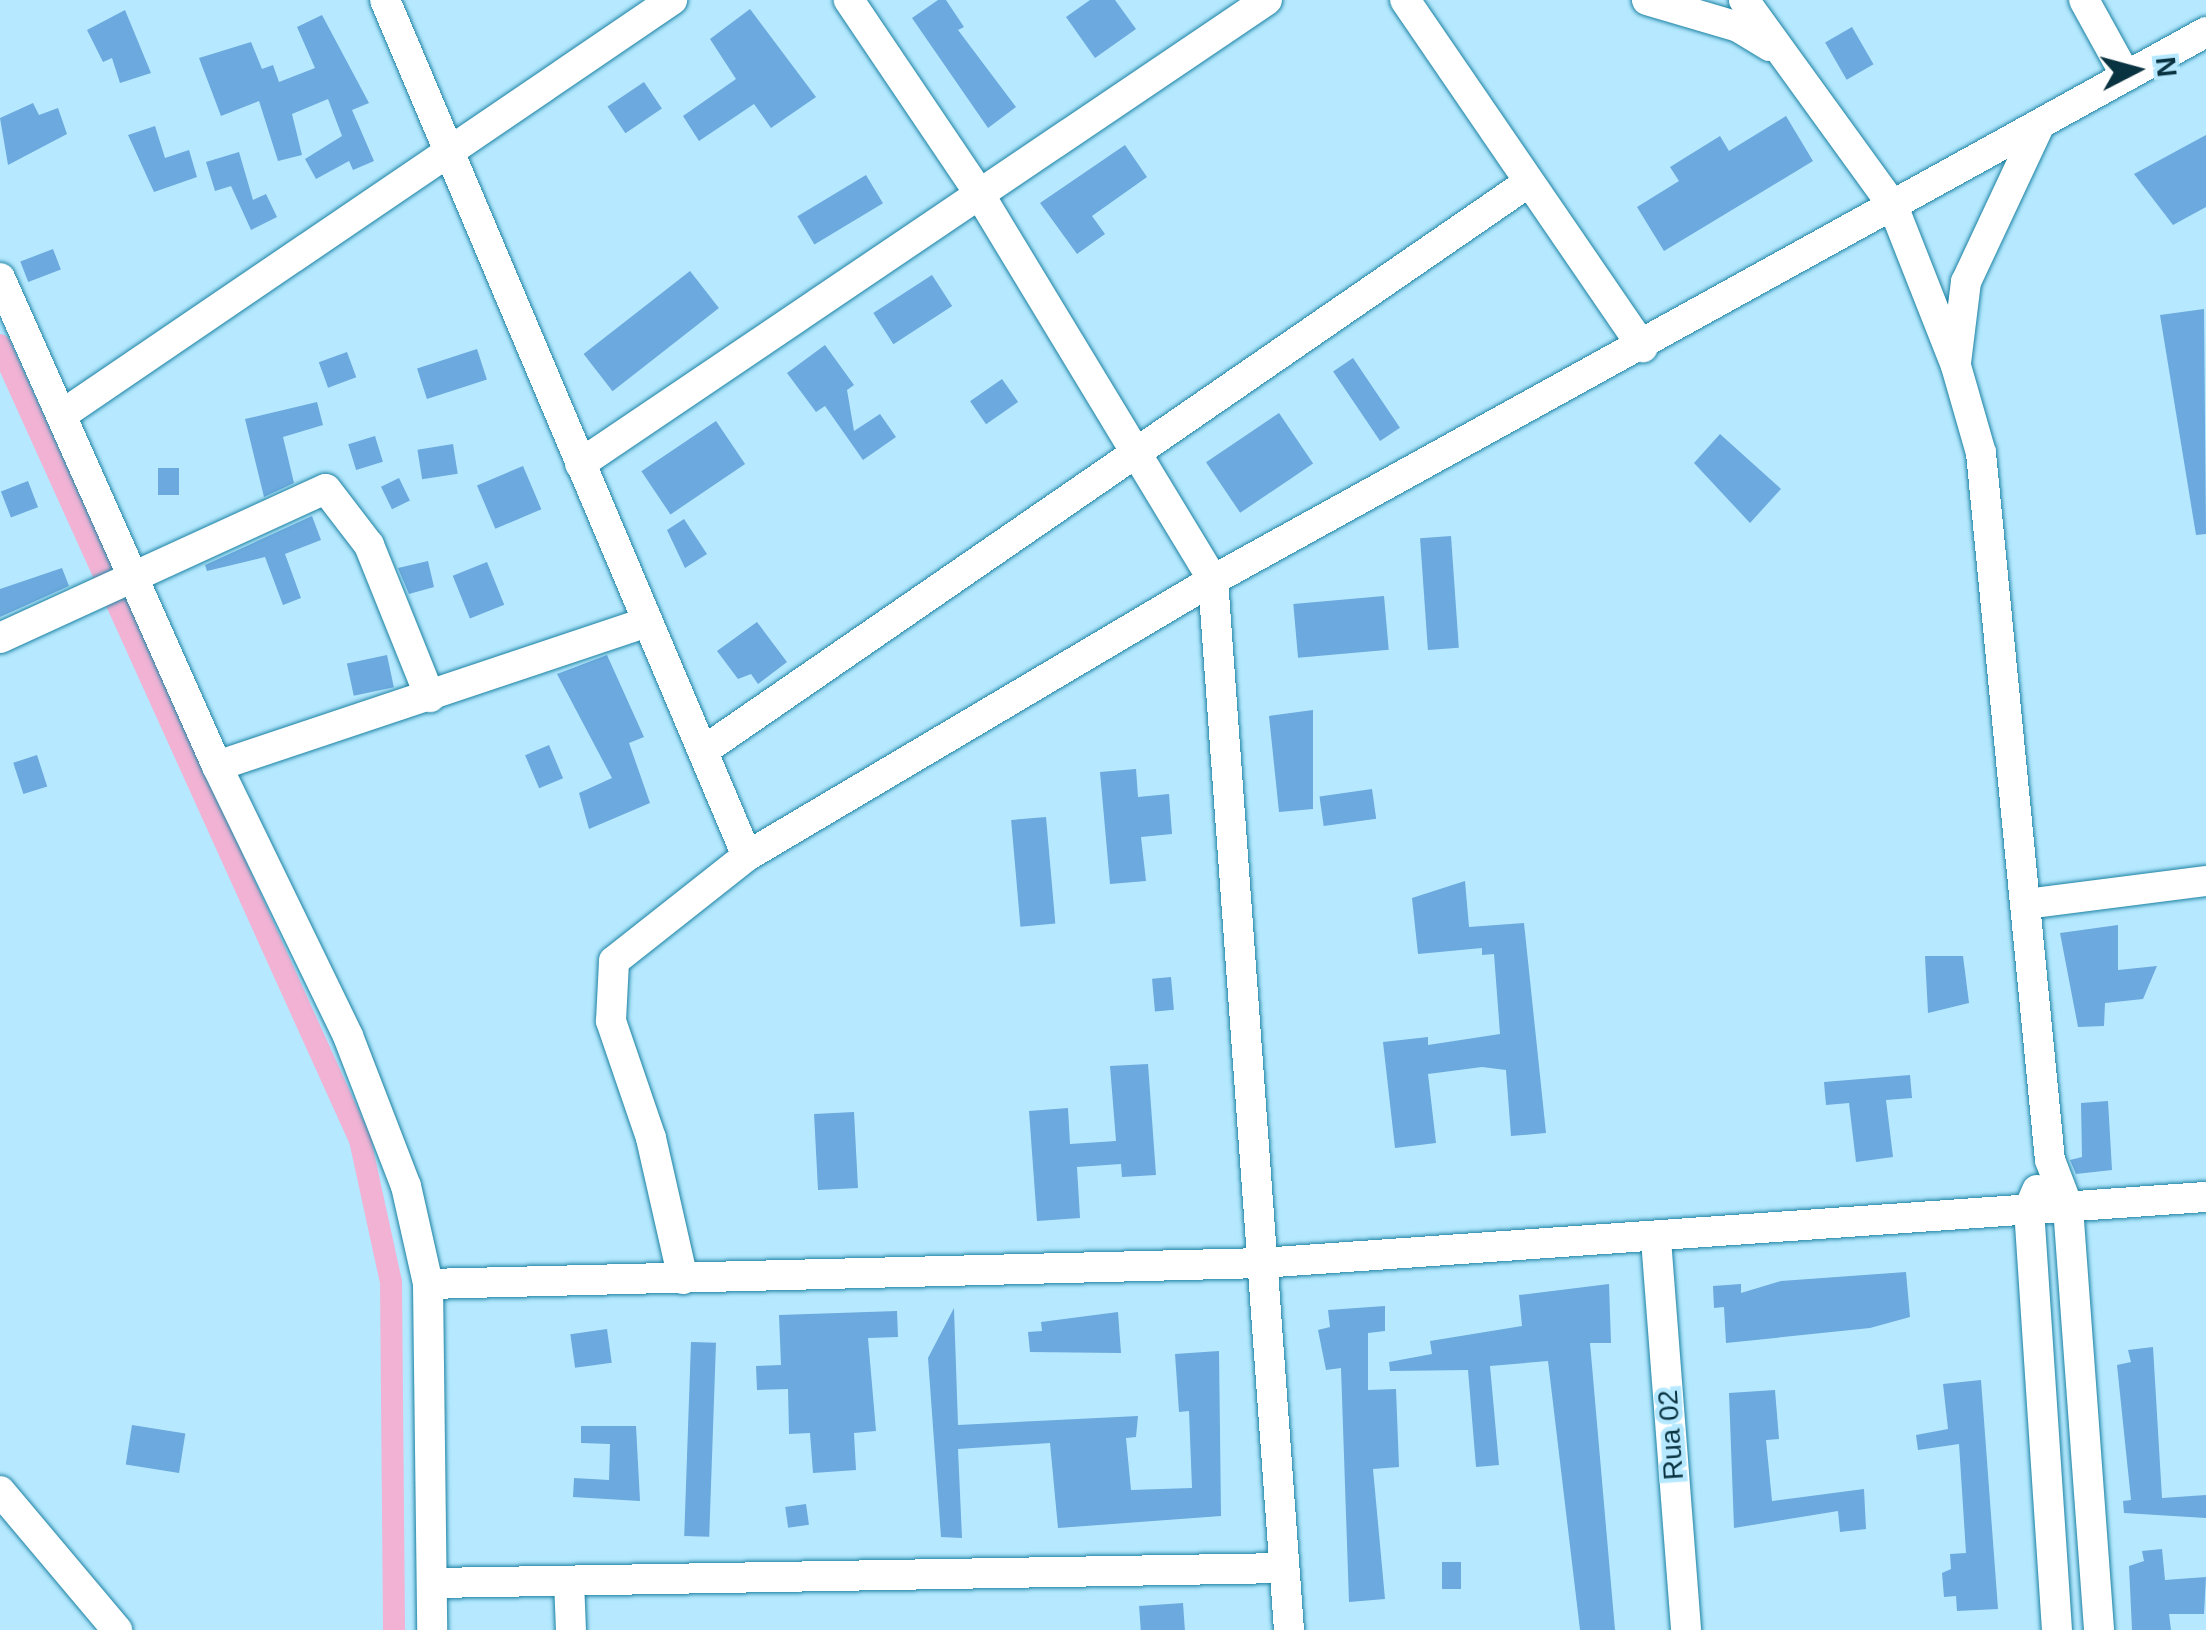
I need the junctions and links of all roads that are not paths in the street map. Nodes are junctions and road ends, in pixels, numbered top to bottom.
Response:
1 (385, 0) edge
2 (672, 0) edge
3 (849, 0) edge
4 (1267, 0) edge
5 (1405, 0) edge
6 (1647, 0) edge
7 (1744, 0) edge
8 (2084, 0) edge
9 (2206, 32) edge
10 (1779, 52) junction
11 (2126, 76) junction
12 (2040, 124) junction
13 (448, 154) junction
14 (1529, 182) junction
15 (978, 193) junction
16 (1892, 206) junction
17 (0, 278) edge
18 (1642, 346) junction
19 (1956, 366) junction
20 (66, 412) junction
21 (1137, 458) junction
22 (580, 464) junction
23 (135, 574) junction
24 (1213, 580) junction
25 (647, 622) junction
26 (0, 638) edge
27 (430, 697) junction
28 (703, 752) junction
29 (217, 766) junction
30 (747, 856) junction
31 (2206, 881) edge
32 (2026, 904) junction
33 (2050, 1160) junction
34 (2206, 1197) edge
35 (2068, 1207) junction
36 (2029, 1209) junction
37 (1656, 1239) junction
38 (1261, 1263) junction
39 (683, 1279) junction
40 (428, 1284) junction
41 (0, 1491) edge
42 (1283, 1568) junction
43 (569, 1581) junction
44 (434, 1583) junction
45 (117, 1630) edge
46 (432, 1630) edge
47 (571, 1630) edge
48 (1289, 1630) edge
49 (1686, 1630) edge
50 (2057, 1630) edge
51 (2099, 1630) edge

1 - 13 street
2 - 13 street
3 - 15 street
4 - 15 street
5 - 14 street
6 - 10 street
7 - 10 street
8 - 11 street
9 - 11 street
10 - 16 street
11 - 12 street
12 - 16 street
12 - 19 street
13 - 20 street
13 - 22 street
14 - 18 street
14 - 21 street
15 - 21 street
15 - 22 street
16 - 18 street
16 - 19 street
17 - 20 street
18 - 24 street
19 - 32 street
20 - 23 street
21 - 24 street
21 - 28 street
22 - 25 street
23 - 26 street
23 - 27 street
23 - 29 street
24 - 30 street
24 - 38 street
25 - 27 street
25 - 28 street
27 - 29 street
28 - 30 street
29 - 40 street
30 - 39 street
31 - 32 street
32 - 33 street
33 - 35 street
33 - 36 street
34 - 35 street
35 - 36 street
35 - 51 street
36 - 37 street
36 - 50 street
37 - 38 street
37 - 49 street, Rua 02
38 - 39 street
38 - 42 street
39 - 40 street
40 - 44 street
41 - 45 street
42 - 43 street
42 - 48 street
43 - 44 street
43 - 47 street
44 - 46 street

